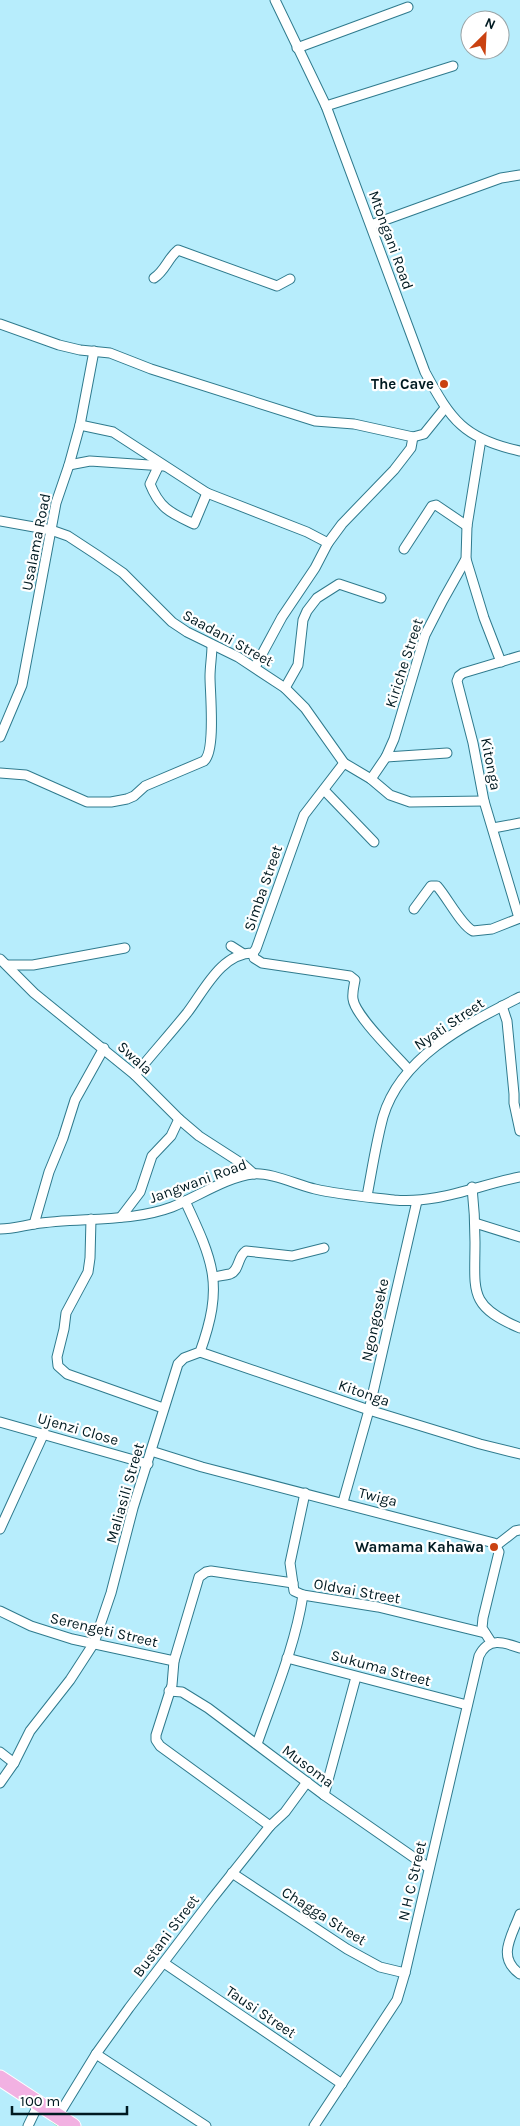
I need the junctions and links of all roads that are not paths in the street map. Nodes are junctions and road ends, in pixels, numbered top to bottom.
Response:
1 (276, 0) edge
2 (408, 8) dead end
3 (297, 48) junction
4 (453, 66) dead end
5 (326, 106) junction
6 (520, 175) edge
7 (371, 225) junction
8 (154, 278) dead end
9 (290, 279) dead end
10 (3, 326) edge
11 (94, 351) junction
12 (445, 408) junction
13 (80, 425) junction
14 (413, 437) junction
15 (481, 439) junction
16 (520, 452) edge
17 (69, 465) junction
18 (159, 465) junction
19 (171, 468) junction
20 (206, 493) junction
21 (0, 521) edge
22 (467, 526) junction
23 (51, 530) junction
24 (328, 543) junction
25 (404, 549) dead end
26 (466, 560) junction
27 (381, 598) dead end
28 (212, 645) junction
29 (520, 656) edge
30 (501, 662) junction
31 (254, 667) junction
32 (285, 688) junction
33 (0, 737) edge
34 (447, 753) dead end
35 (386, 757) junction
36 (344, 763) junction
37 (0, 773) edge
38 (371, 779) junction
39 (324, 790) junction
40 (484, 800) junction
41 (520, 823) edge
42 (493, 828) junction
43 (374, 842) dead end
44 (414, 909) dead end
45 (520, 918) edge
46 (231, 946) dead end
47 (125, 948) dead end
48 (242, 953) junction
49 (253, 953) junction
50 (3, 962) edge
51 (520, 997) edge
52 (502, 1006) junction
53 (104, 1048) junction
54 (410, 1070) junction
55 (135, 1075) junction
56 (178, 1119) junction
57 (520, 1131) edge
58 (254, 1174) junction
59 (520, 1177) edge
60 (472, 1187) junction
61 (367, 1196) junction
62 (185, 1201) junction
63 (417, 1201) junction
64 (120, 1217) junction
65 (91, 1219) junction
66 (34, 1224) junction
67 (475, 1224) junction
68 (0, 1229) edge
69 (520, 1238) edge
70 (324, 1248) dead end
71 (214, 1277) junction
72 (520, 1328) edge
73 (200, 1352) junction
74 (163, 1408) junction
75 (369, 1410) junction
76 (0, 1422) edge
77 (44, 1433) junction
78 (152, 1451) junction
79 (520, 1454) edge
80 (148, 1464) junction
81 (305, 1493) junction
82 (342, 1502) junction
83 (0, 1529) edge
84 (520, 1530) edge
85 (497, 1545) junction
86 (293, 1583) junction
87 (303, 1595) junction
88 (0, 1611) edge
89 (485, 1633) junction
90 (94, 1642) junction
91 (491, 1642) junction
92 (520, 1648) edge
93 (287, 1658) junction
94 (174, 1661) junction
95 (356, 1677) junction
96 (169, 1691) junction
97 (467, 1705) junction
98 (257, 1744) junction
99 (0, 1752) edge
100 (14, 1763) junction
101 (307, 1782) junction
102 (0, 1783) edge
103 (324, 1795) junction
104 (270, 1826) junction
105 (429, 1868) junction
106 (232, 1873) junction
107 (520, 1914) edge
108 (164, 1963) junction
109 (405, 1972) junction
110 (520, 1974) edge
111 (96, 2054) junction
112 (0, 2078) edge
113 (342, 2084) junction
114 (39, 2103) junction
115 (58, 2116) junction
116 (28, 2126) edge
117 (73, 2126) edge
118 (206, 2126) edge
119 (314, 2126) edge

1 - 3 street, Mtongani Road
2 - 3 street
3 - 5 street, Mtongani Road
4 - 5 street
5 - 7 street, Mtongani Road
6 - 7 street
7 - 12 street, Mtongani Road
8 - 9 street
10 - 11 street
11 - 13 street, Usalama Road
11 - 14 street
12 - 14 street
12 - 15 street, Mtongani Road
13 - 17 street, Usalama Road
13 - 19 street
14 - 24 street
15 - 16 street, Mtongani Road
15 - 22 street, Kiriche Street
17 - 18 street
17 - 23 street, Usalama Road
18 - 19 street
18 - 20 street
19 - 20 street
20 - 24 street
21 - 23 street, Saadani Street
22 - 25 street
22 - 26 street, Kiriche Street
23 - 28 street, Saadani Street
23 - 33 street, Usalama Road
24 - 31 street
26 - 30 street
26 - 35 street, Kiriche Street
27 - 32 street
28 - 31 street, Saadani Street
28 - 37 street
29 - 30 street, Kitonga
30 - 40 street, Kitonga
31 - 32 street, Saadani Street
32 - 36 street, Saadani Street
34 - 35 street
35 - 38 street, Kiriche Street
36 - 38 street, Saadani Street
36 - 39 street, Simba Street
38 - 40 street, Saadani Street
39 - 43 street
39 - 49 street, Simba Street
40 - 42 street, Kitonga
41 - 42 street
42 - 45 street, Kitonga
44 - 45 street
46 - 48 street
47 - 50 street
48 - 49 street, Simba Street
48 - 55 street
49 - 54 street
50 - 53 street, Swala
51 - 52 street, Nyati Street
52 - 54 street, Nyati Street
52 - 57 street
53 - 55 street, Swala
53 - 66 street
54 - 61 street, Nyati Street
55 - 56 street, Swala
56 - 58 street, Swala
56 - 64 street
58 - 61 street, Jangwani Road
58 - 62 street, Jangwani Road
59 - 60 street, Jangwani Road
60 - 63 street, Jangwani Road
60 - 67 street
61 - 63 street, Jangwani Road
62 - 64 street, Jangwani Road
62 - 71 street
63 - 75 street, Ngongoseke
64 - 65 street, Jangwani Road
65 - 66 street, Jangwani Road
65 - 74 street
66 - 68 street, Jangwani Road
67 - 69 street
67 - 72 street
70 - 71 street
71 - 73 street
73 - 74 street, Maliasili Street
73 - 75 street, Kitonga
74 - 78 street, Maliasili Street
75 - 79 street, Kitonga
75 - 82 street, Ngongoseke
76 - 77 street, Ujenzi Close
77 - 80 street, Ujenzi Close
77 - 83 street
78 - 80 street, Maliasili Street
78 - 81 street, Twiga
80 - 90 street, Maliasili Street
81 - 82 street, Twiga
81 - 86 street, Oldvai Street
82 - 85 street, Twiga
84 - 85 street
85 - 89 street
86 - 87 street, Oldvai Street
86 - 94 street
87 - 89 street, Oldvai Street
87 - 93 street
88 - 90 street, Serengeti Street
89 - 91 street
90 - 94 street, Serengeti Street
90 - 100 street, Maliasili Street
91 - 92 street
91 - 97 street, N H C Street
93 - 95 street, Sukuma Street
93 - 98 street
94 - 96 street
95 - 97 street, Sukuma Street
95 - 103 street
96 - 98 street, Musoma
96 - 104 street
97 - 105 street, N H C Street
98 - 101 street, Musoma
99 - 100 street
100 - 102 street, Maliasili Street
101 - 103 street, Musoma
101 - 104 street, Bustani Street
103 - 105 street, Musoma
104 - 106 street, Bustani Street
105 - 109 street, N H C Street
106 - 108 street, Bustani Street
106 - 109 street, Chagga Street
107 - 110 street
108 - 111 street, Bustani Street
108 - 113 street, Tausi Street
109 - 113 street, N H C Street
111 - 115 street, Bustani Street
111 - 118 street
112 - 114 main road
113 - 119 street, N H C Street
114 - 115 main road
114 - 116 street
115 - 117 main road

